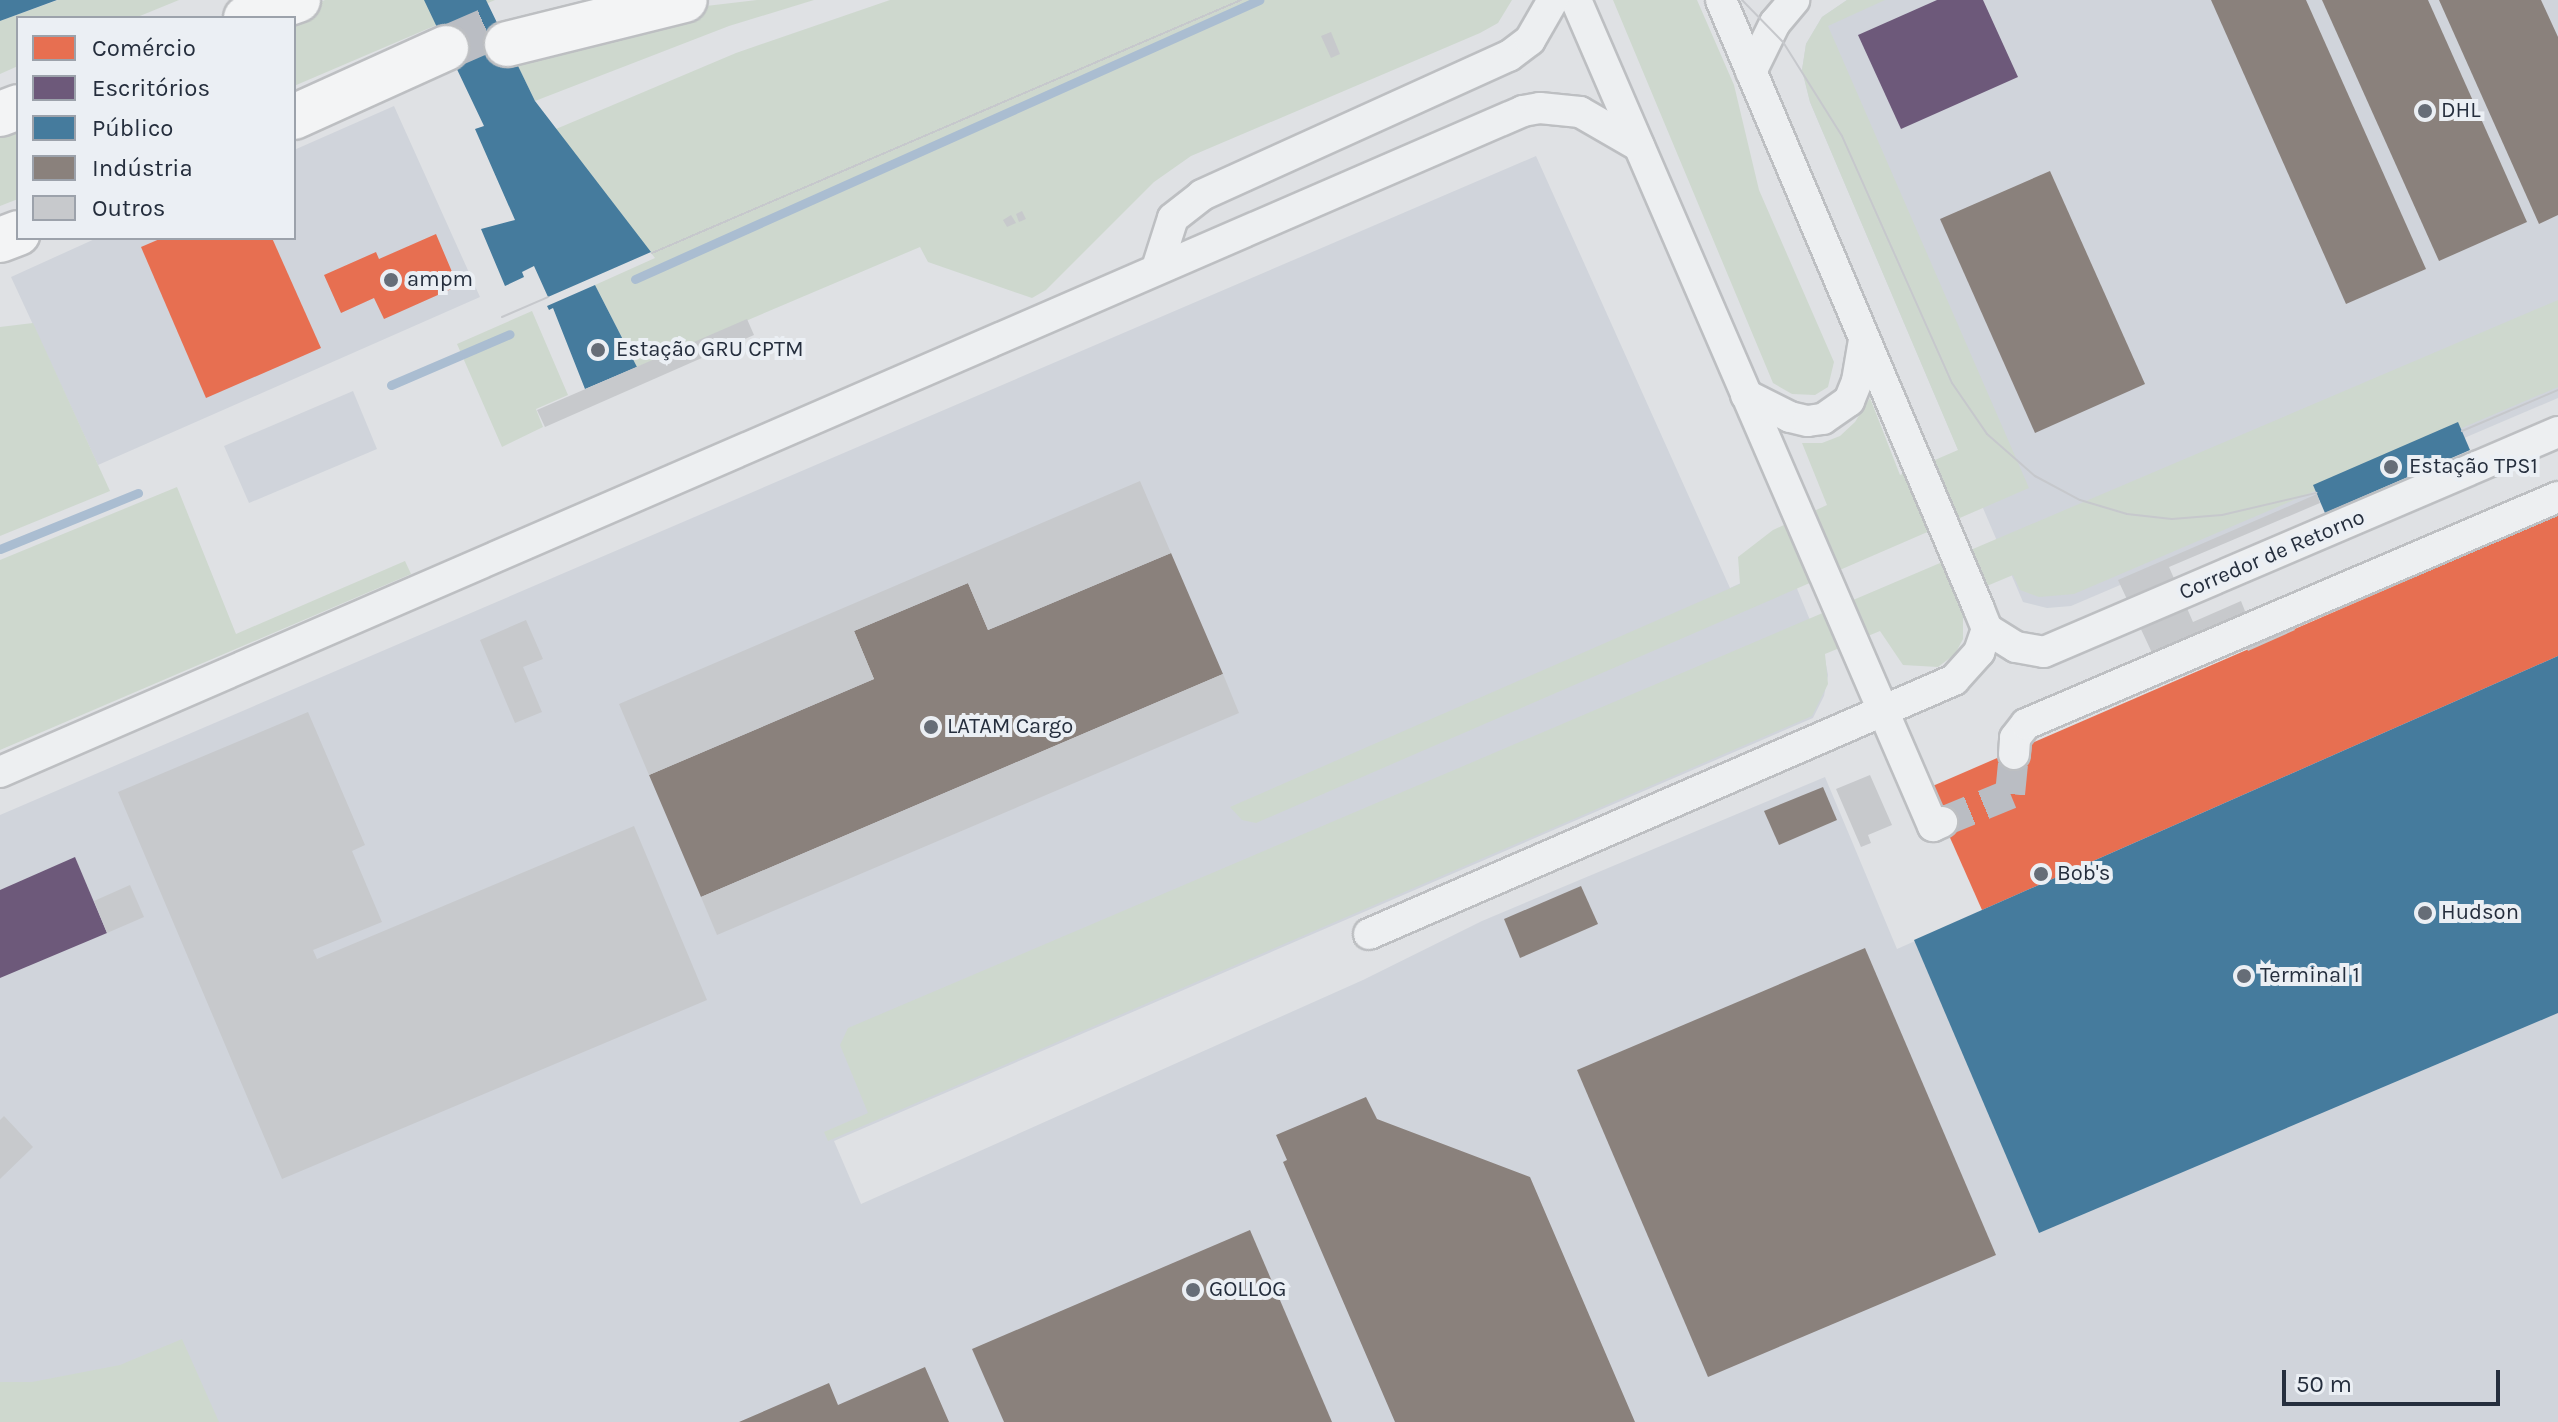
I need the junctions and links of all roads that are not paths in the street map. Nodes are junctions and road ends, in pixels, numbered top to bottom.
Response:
1 (260, 0) edge
2 (298, 0) edge
3 (558, 0) edge
4 (685, 0) edge
5 (1553, 0) edge
6 (1576, 0) edge
7 (1721, 0) edge
8 (1794, 0) edge
9 (234, 16) edge
10 (252, 16) edge
11 (451, 57) tunnel mouth
12 (1751, 72) junction
13 (304, 113) edge
14 (1639, 146) junction
15 (1157, 268) junction
16 (1864, 340) junction
17 (1746, 395) junction
18 (2558, 432) edge
19 (2558, 497) edge
20 (1983, 619) junction
21 (1883, 711) junction
22 (2014, 754) tunnel mouth
23 (0, 772) edge
24 (1938, 824) dead end
25 (1369, 934) dead end

1 - 9 main road
2 - 10 main road
3 - 4 main road
5 - 15 street
6 - 14 street
7 - 12 street
8 - 12 street
11 - 13 main road
12 - 16 street
14 - 15 street
14 - 17 street
15 - 23 street
16 - 17 street
16 - 20 street
17 - 21 street
18 - 20 street, Corredor de Retorno
19 - 22 street
20 - 21 street
21 - 24 street
21 - 25 street

